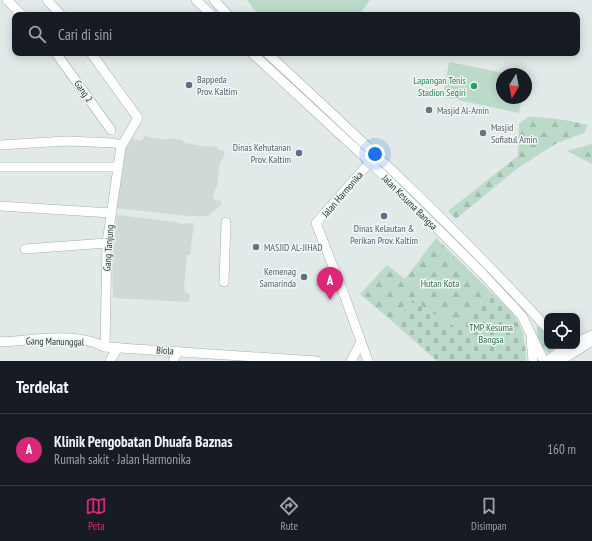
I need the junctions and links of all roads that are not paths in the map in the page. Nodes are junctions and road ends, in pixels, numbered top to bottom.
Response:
1 (7, 0) edge
2 (47, 0) edge
3 (196, 0) edge
4 (217, 2) edge
5 (19, 12) edge
6 (58, 12) edge
7 (209, 12) edge
8 (225, 12) edge
9 (58, 56) edge
10 (93, 56) edge
11 (255, 56) edge
12 (264, 56) edge
13 (270, 56) edge
14 (259, 60) junction
15 (111, 130) dead end
16 (0, 145) edge
17 (121, 149) junction
18 (370, 162) junction
19 (0, 167) edge
20 (118, 167) junction
21 (0, 206) edge
22 (111, 213) junction
23 (226, 222) dead end
24 (452, 234) junction
25 (107, 243) junction
26 (24, 249) dead end
27 (224, 282) dead end
28 (543, 323) edge
29 (529, 328) junction
30 (592, 335) edge
31 (580, 339) edge
32 (0, 341) edge
33 (592, 341) edge
34 (361, 342) junction
35 (580, 344) edge
36 (111, 347) junction
37 (566, 349) edge
38 (566, 349) edge
39 (178, 351) junction
40 (285, 360) edge
41 (110, 361) edge
42 (172, 361) edge
43 (317, 361) edge
44 (351, 361) edge
45 (368, 361) edge
46 (533, 361) edge
47 (544, 361) edge
48 (548, 361) edge
49 (560, 361) edge

1 - 5 street
2 - 6 street
3 - 7 street
4 - 8 street
9 - 15 street, Gang 2
10 - 17 street, Gang Tanjung
11 - 14 street, Jalan Kesuma Bangsa
12 - 14 street
13 - 24 street, Jalan Kesuma Bangsa
14 - 18 street, Jalan Kesuma Bangsa
16 - 17 street
17 - 20 street, Gang Tanjung
18 - 24 street, Jalan Kesuma Bangsa
18 - 34 street, Jalan Harmonika
19 - 20 street
20 - 22 street, Gang Tanjung
21 - 22 street
22 - 25 street, Gang Tanjung
23 - 27 street
24 - 28 street, Jalan Kesuma Bangsa
24 - 29 street, Jalan Kesuma Bangsa
25 - 26 street
25 - 36 street, Gang Tanjung
29 - 46 street
29 - 47 street, Jalan Kesuma Bangsa
30 - 31 street
32 - 36 street, Gang Manunggal
33 - 35 street
34 - 44 street
34 - 45 street, Jalan Harmonika
36 - 39 street, Biola
36 - 41 street
37 - 48 street
38 - 49 street
39 - 40 street, Biola
39 - 42 street
40 - 43 street, Biola

